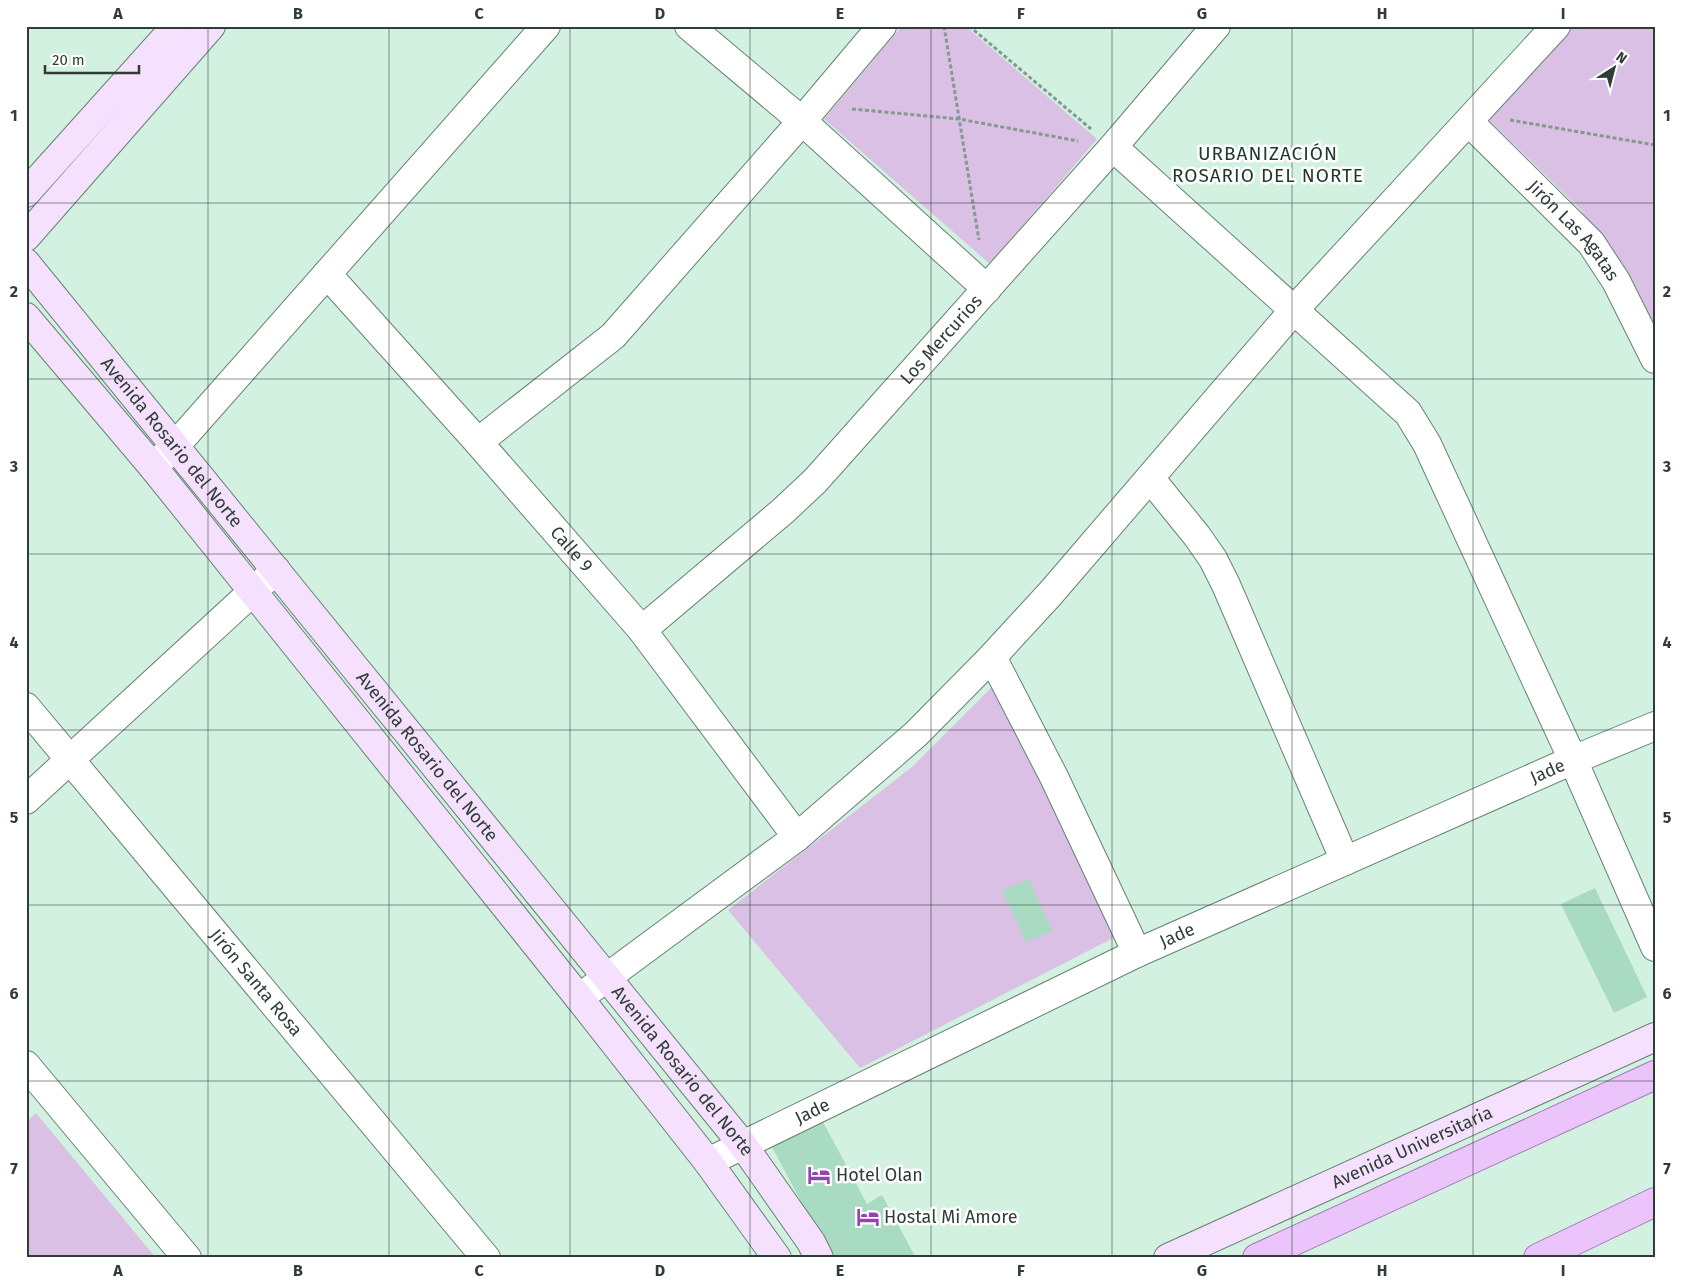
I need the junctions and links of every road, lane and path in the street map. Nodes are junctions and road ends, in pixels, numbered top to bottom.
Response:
1 (176, 26) edge
2 (546, 26) edge
3 (689, 26) edge
4 (882, 26) edge
5 (944, 26) edge
6 (969, 26) edge
7 (1556, 26) edge
8 (1210, 28) edge
9 (199, 31) edge
10 (808, 114) junction
11 (1506, 119) dead end
12 (959, 120) junction
13 (1469, 122) junction
14 (1655, 145) edge
15 (1113, 147) junction
16 (26, 192) edge
17 (26, 238) edge
18 (979, 242) dead end
19 (26, 264) edge
20 (327, 274) junction
21 (987, 289) junction
22 (1294, 310) junction
23 (26, 317) edge
24 (1655, 359) edge
25 (478, 442) junction
26 (175, 446) junction
27 (153, 467) junction
28 (1150, 478) junction
29 (276, 570) junction
30 (253, 592) junction
31 (642, 630) junction
32 (992, 657) junction
33 (26, 707) edge
34 (1655, 726) edge
35 (1573, 760) junction
36 (70, 761) junction
37 (26, 800) edge
38 (797, 837) junction
39 (1346, 862) junction
40 (1655, 947) edge
41 (1137, 953) junction
42 (606, 977) junction
43 (579, 998) junction
44 (1655, 1037) edge
45 (1655, 1075) edge
46 (31, 1079) edge
47 (743, 1145) junction
48 (708, 1162) junction
49 (1655, 1202) edge
50 (187, 1258) edge
51 (486, 1258) edge
52 (777, 1258) edge
53 (819, 1258) edge
54 (1168, 1258) edge
55 (1257, 1258) edge
56 (1538, 1258) edge

1 - 16 street
2 - 20 street
3 - 10 street
4 - 10 street
5 - 12 path
6 - 15 path
7 - 13 street
8 - 15 street, Los Mercurios
9 - 17 street
10 - 12 path
10 - 21 street
10 - 25 street
11 - 14 path
12 - 15 path
12 - 18 path
13 - 22 street
13 - 24 street, Jirón Las Agatas
15 - 21 street, Los Mercurios
15 - 22 street
19 - 26 street, Avenida Rosario del Norte
20 - 25 street, Calle 9
20 - 26 street
21 - 31 street, Los Mercurios
22 - 28 street
22 - 35 street
23 - 27 street, Avenida Rosario del Norte
25 - 31 street, Calle 9
26 - 27 street
26 - 29 street, Avenida Rosario del Norte
27 - 30 street, Avenida Rosario del Norte
28 - 32 street
28 - 39 street
29 - 30 street
29 - 42 street, Avenida Rosario del Norte
30 - 36 street
30 - 43 street, Avenida Rosario del Norte
31 - 38 street, Calle 9
32 - 38 street
32 - 41 street
33 - 36 street, Jirón Santa Rosa
34 - 35 street, Jade
35 - 39 street, Jade
35 - 40 street
36 - 37 street
36 - 51 street, Jirón Santa Rosa
38 - 42 street
39 - 41 street, Jade
41 - 47 street, Jade
42 - 43 street
42 - 47 street, Avenida Rosario del Norte
43 - 48 street, Avenida Rosario del Norte
44 - 54 street, Avenida Universitaria
45 - 55 main road, Avenida Universitaria
46 - 50 street
47 - 48 street, Jade
47 - 53 street, Avenida Rosario del Norte
48 - 52 street, Avenida Rosario del Norte
49 - 56 main road

